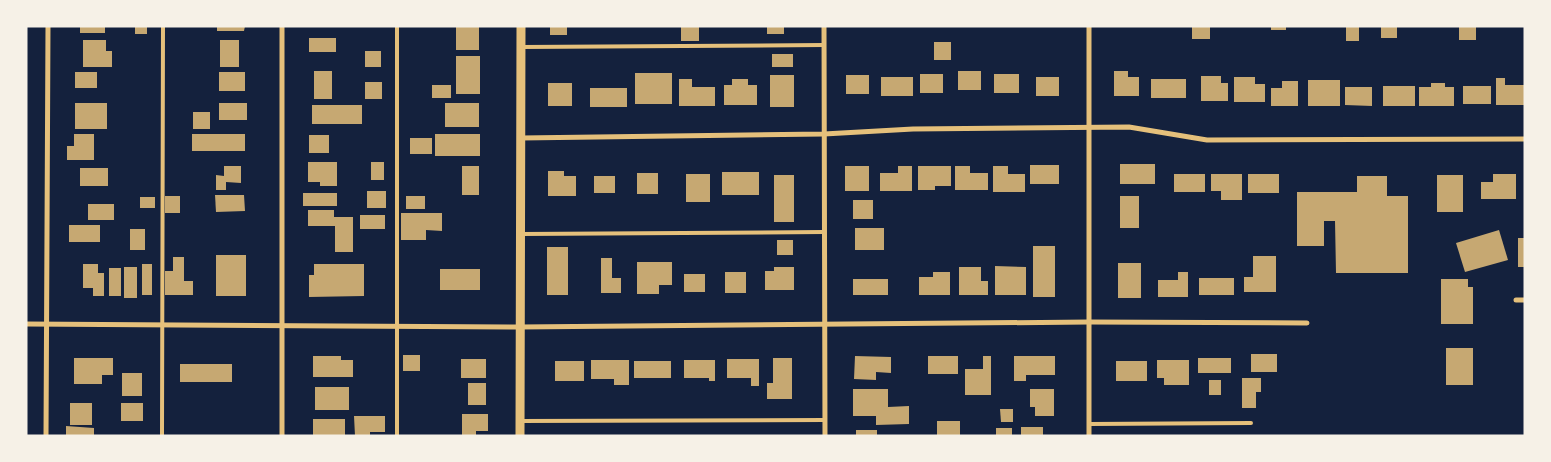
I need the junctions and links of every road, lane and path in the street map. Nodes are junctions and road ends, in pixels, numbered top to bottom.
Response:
1 (48, 26) edge
2 (163, 26) edge
3 (282, 26) edge
4 (397, 26) edge
5 (521, 26) edge
6 (824, 26) edge
7 (1088, 26) edge
8 (824, 45) junction
9 (521, 47) junction
10 (1089, 127) junction
11 (824, 134) junction
12 (521, 138) junction
13 (1525, 139) edge
14 (824, 232) junction
15 (521, 234) junction
16 (1516, 300) dead end
17 (1525, 300) edge
18 (1089, 322) junction
19 (1307, 323) dead end
20 (26, 324) edge
21 (48, 324) junction
22 (162, 325) junction
23 (282, 326) junction
24 (823, 326) junction
25 (397, 327) junction
26 (520, 327) junction
27 (824, 420) junction
28 (520, 421) junction
29 (1251, 423) dead end
30 (1089, 424) junction
31 (46, 436) edge
32 (162, 436) edge
33 (282, 436) edge
34 (397, 436) edge
35 (520, 436) edge
36 (824, 436) edge
37 (1089, 436) edge

1 - 21 street
2 - 22 lane
3 - 23 street
4 - 25 lane
5 - 9 street
6 - 8 street
7 - 10 street
8 - 9 lane
8 - 11 street
9 - 12 street
10 - 11 street
10 - 13 street
10 - 18 street
11 - 12 street
11 - 14 street
12 - 15 street
14 - 15 lane
14 - 24 street
15 - 26 street
16 - 17 street
18 - 19 street
18 - 24 street
18 - 30 street
20 - 21 street
21 - 22 street
21 - 31 street
22 - 23 street
22 - 32 lane
23 - 25 street
23 - 33 street
24 - 26 street
24 - 27 street
25 - 26 street
25 - 34 lane
26 - 28 street
27 - 28 lane
27 - 36 street
28 - 35 street
29 - 30 lane
30 - 37 street

